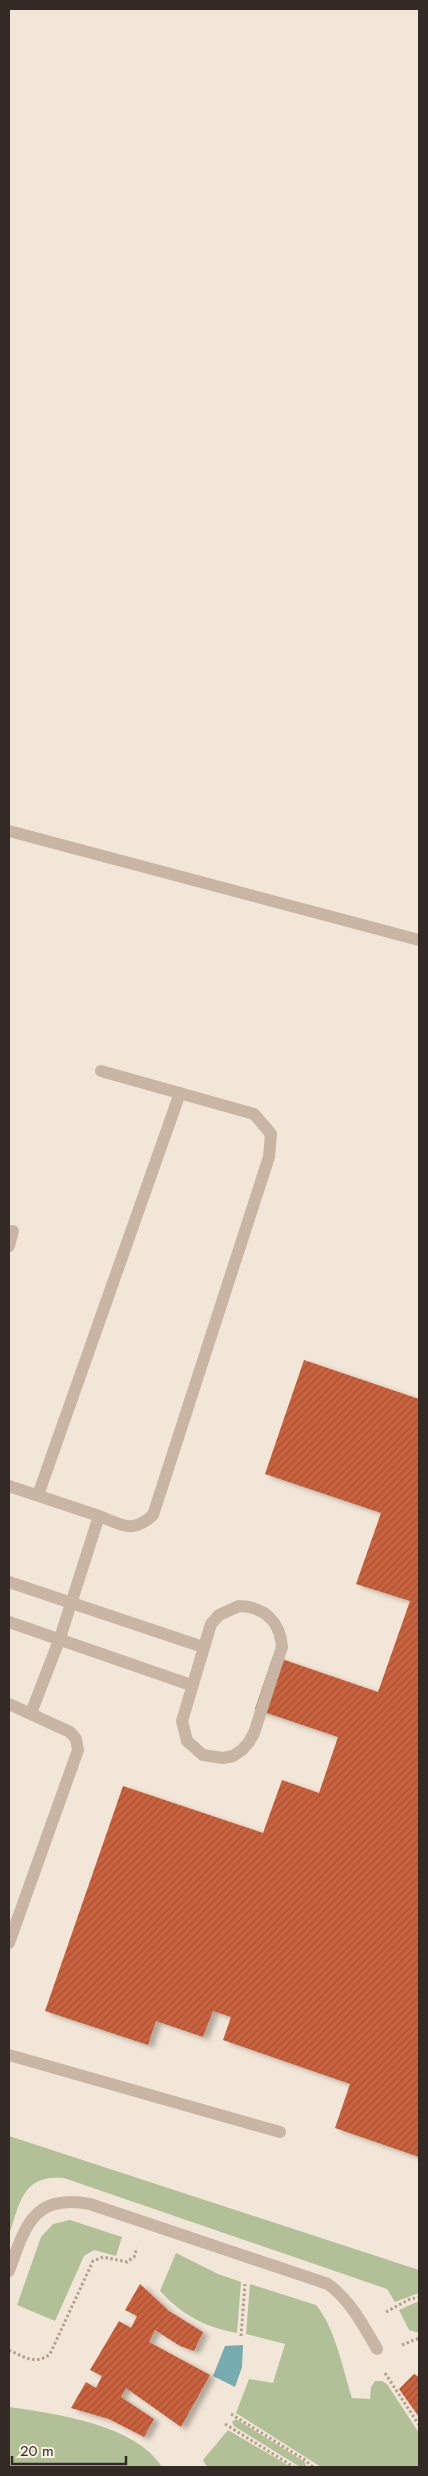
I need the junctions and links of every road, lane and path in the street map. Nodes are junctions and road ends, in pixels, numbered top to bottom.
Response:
1 (9, 831) edge
2 (419, 940) edge
3 (101, 1070) dead end
4 (180, 1093) junction
5 (13, 1231) dead end
6 (9, 1246) edge
7 (9, 1486) edge
8 (38, 1496) junction
9 (98, 1516) junction
10 (9, 1582) edge
11 (71, 1603) junction
12 (9, 1622) edge
13 (60, 1638) junction
14 (203, 1647) junction
15 (191, 1685) junction
16 (9, 1704) edge
17 (31, 1713) junction
18 (9, 1943) edge
19 (9, 2055) edge
20 (280, 2132) dead end
21 (147, 2222) junction
22 (246, 2256) junction
23 (9, 2271) edge
24 (419, 2297) edge
25 (363, 2325) junction
26 (241, 2336) dead end
27 (377, 2349) joint
28 (9, 2350) edge
29 (232, 2414) dead end
30 (225, 2424) dead end
31 (419, 2425) edge
32 (294, 2467) edge
33 (313, 2467) edge

1 - 2 lane
3 - 4 lane
4 - 8 lane
4 - 9 lane
5 - 6 lane
7 - 8 lane
8 - 9 lane
9 - 11 lane
10 - 11 lane
11 - 13 lane
11 - 14 lane
12 - 13 lane
13 - 15 lane
13 - 17 lane
14 - 15 lane
14 - 15 lane
16 - 17 lane
17 - 18 lane
19 - 20 lane
21 - 22 lane
21 - 23 lane
21 - 28 path
22 - 25 lane
22 - 26 path
24 - 25 path
25 - 27 lane
27 - 31 path
29 - 33 path
30 - 32 path

